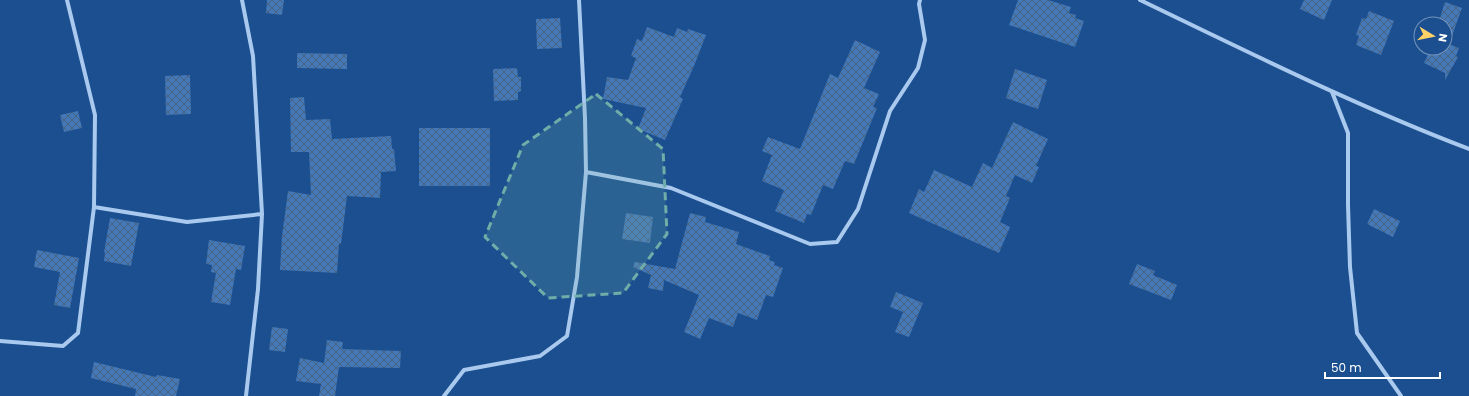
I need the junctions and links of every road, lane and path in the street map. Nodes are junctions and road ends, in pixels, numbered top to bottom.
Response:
1 (67, 0) edge
2 (242, 0) edge
3 (579, 0) edge
4 (920, 0) edge
5 (1140, 0) edge
6 (1332, 92) junction
7 (1469, 149) edge
8 (586, 172) junction
9 (94, 206) junction
10 (262, 214) junction
11 (0, 340) edge
12 (246, 396) edge
13 (444, 396) edge
14 (1402, 396) edge

1 - 9 street
2 - 10 street
3 - 8 street
4 - 8 street
5 - 6 street
6 - 7 street
6 - 14 street
8 - 13 street
9 - 10 street
9 - 11 street
10 - 12 street

